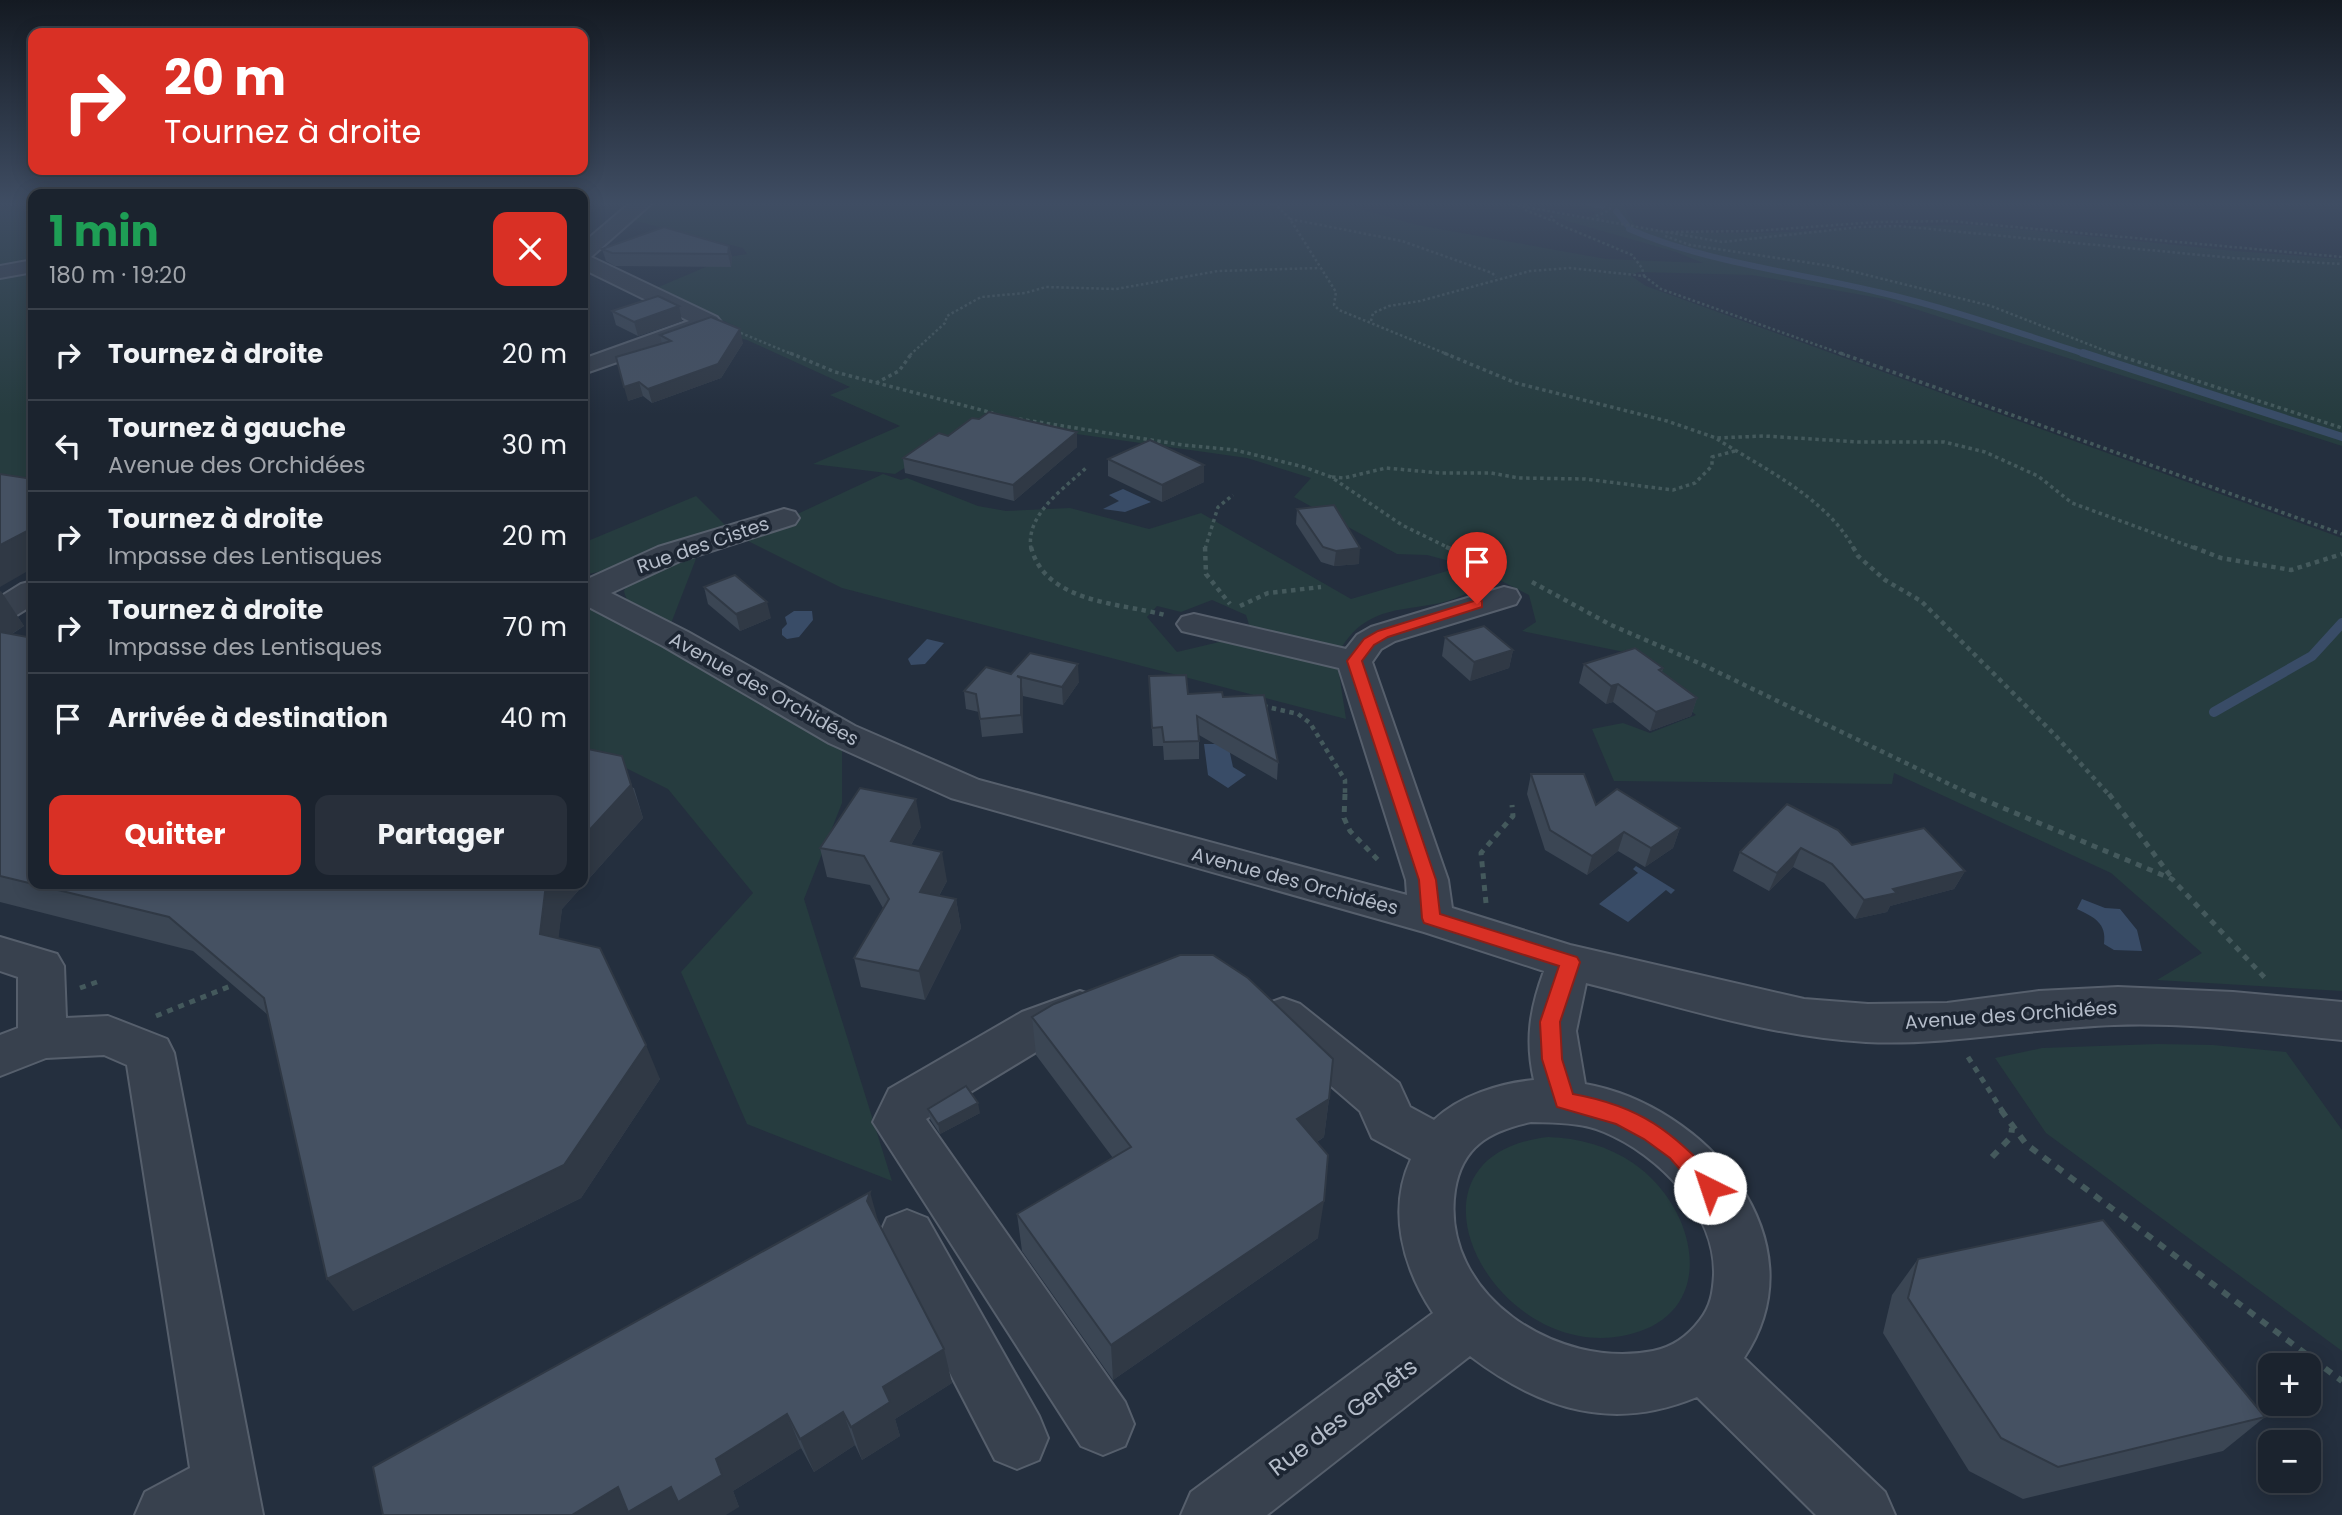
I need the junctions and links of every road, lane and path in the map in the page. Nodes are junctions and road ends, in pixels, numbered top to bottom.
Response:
1 (609, 274) edge
2 (1203, 274) edge
3 (1323, 274) edge
4 (1493, 274) edge
5 (1517, 274) edge
6 (1616, 274) edge
7 (1862, 274) edge
8 (1644, 276) joint
9 (1495, 278) junction
10 (1371, 322) junction
11 (589, 365) edge
12 (876, 383) dead end
13 (2342, 428) edge
14 (1716, 438) junction
15 (1735, 451) junction
16 (1087, 467) dead end
17 (1331, 478) dead end
18 (1233, 495) dead end
19 (784, 517) dead end
20 (2342, 534) edge
21 (2342, 554) edge
22 (1321, 587) dead end
23 (588, 590) edge
24 (28, 594) edge
25 (588, 594) edge
26 (1504, 597) dead end
27 (0, 611) edge
28 (1194, 624) joint
29 (1354, 661) junction
30 (1262, 706) edge
31 (1512, 805) dead end
32 (2172, 879) dead end
33 (1427, 880) junction
34 (1431, 918) junction
35 (1485, 935) junction
36 (0, 954) edge
37 (1570, 962) junction
38 (1124, 992) edge
39 (1255, 995) edge
40 (2342, 1021) edge
41 (1947, 1022) junction
42 (21, 1048) edge
43 (1565, 1101) junction
44 (2012, 1127) junction
45 (1441, 1150) junction
46 (1992, 1157) dead end
47 (907, 1236) dead end
48 (1472, 1319) junction
49 (1703, 1360) junction
50 (2342, 1381) edge
51 (1102, 1424) dead end
52 (1017, 1438) dead end
53 (228, 1500) edge
54 (168, 1515) edge
55 (1214, 1515) edge
56 (1862, 1515) edge

1 - 11 street
2 - 12 path
3 - 10 path
4 - 9 path
5 - 9 path
6 - 8 path
7 - 13 path
8 - 20 path
9 - 10 path
10 - 14 path
14 - 15 path
14 - 21 path
15 - 17 path
15 - 32 path
16 - 28 path
18 - 22 path
19 - 23 street, Rue des Cistes
24 - 27 street
25 - 34 street, Avenue des Orchidées
26 - 29 street
28 - 29 street
29 - 33 street
30 - 33 path
31 - 35 path
33 - 34 street
34 - 35 street, Avenue des Orchidées
35 - 37 street, Avenue des Orchidées
36 - 42 street
37 - 41 street, Avenue des Orchidées
37 - 43 street
38 - 51 street
39 - 45 street
40 - 41 street, Avenue des Orchidées
41 - 44 path
42 - 53 street
43 - 45 street
43 - 49 street
44 - 46 path
44 - 50 path
45 - 48 street
47 - 52 street
48 - 49 street
48 - 55 street, Rue des Genêts
49 - 56 street
53 - 54 street

